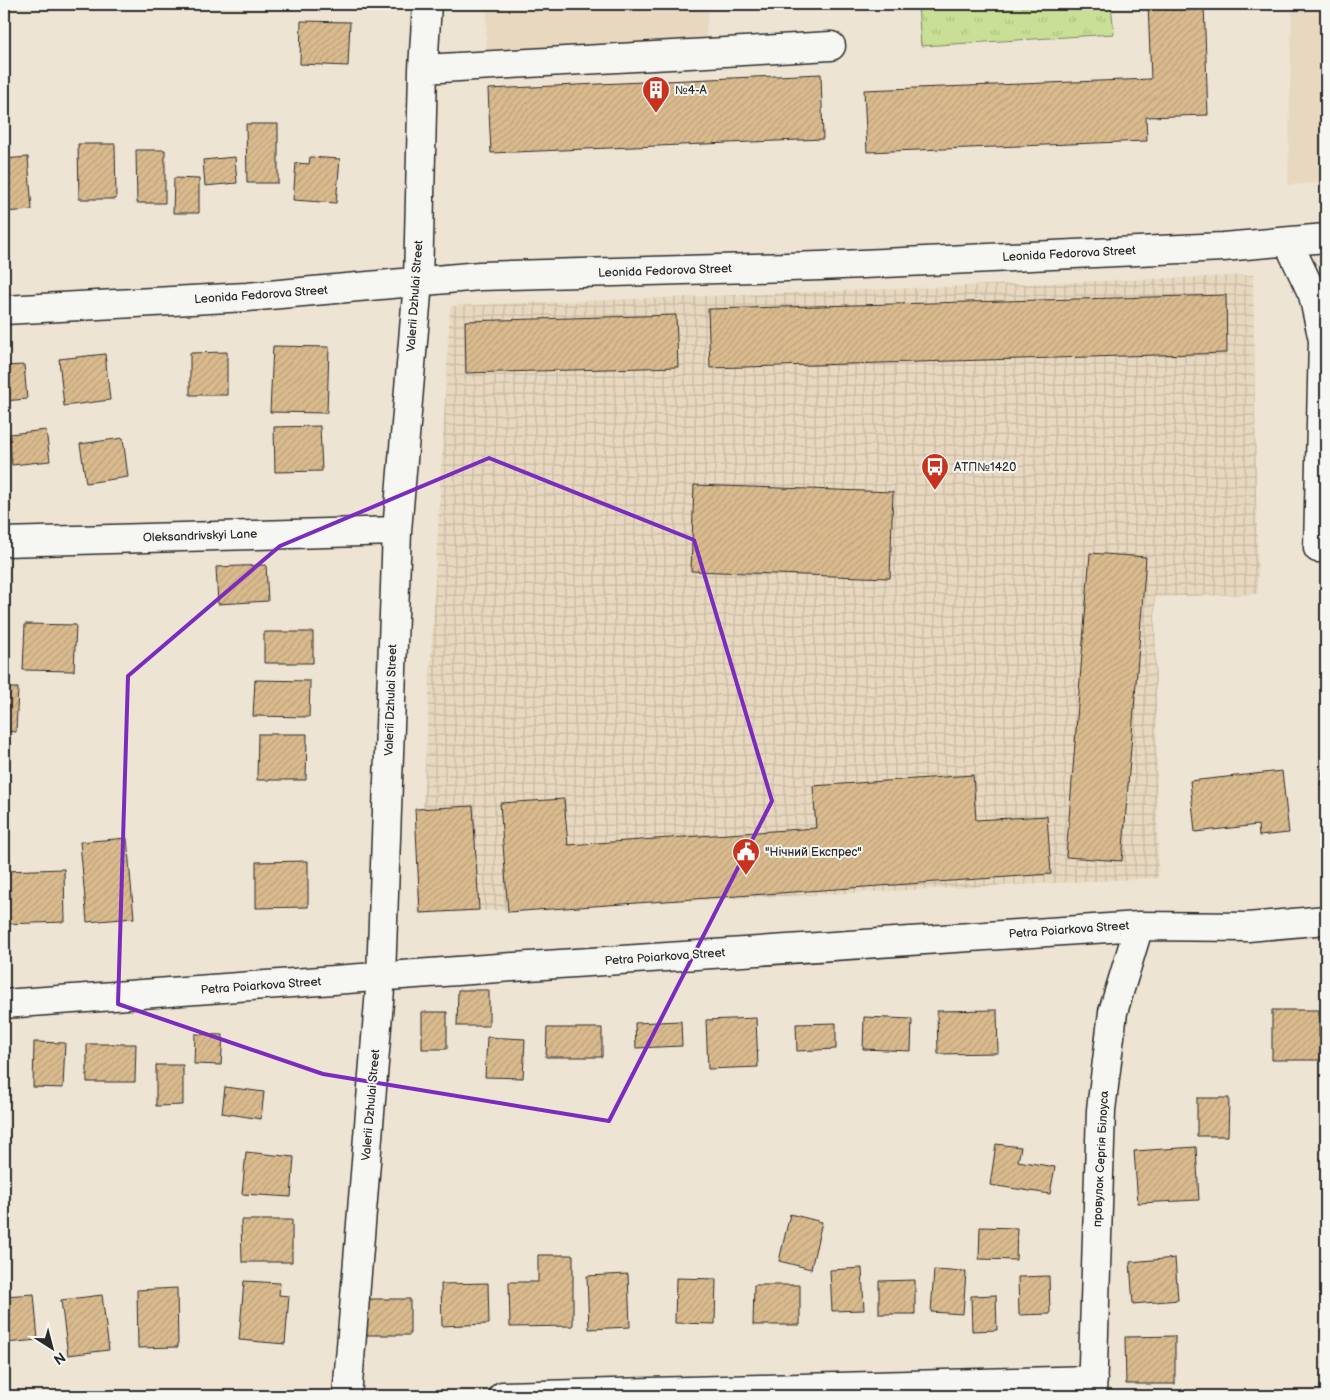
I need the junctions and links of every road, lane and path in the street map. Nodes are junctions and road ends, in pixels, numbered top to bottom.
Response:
1 (427, 4) edge
2 (831, 46) dead end
3 (423, 69) junction
4 (1326, 238) edge
5 (1288, 242) junction
6 (418, 282) junction
7 (4, 310) edge
8 (397, 531) junction
9 (4, 542) edge
10 (1318, 548) dead end
11 (1326, 920) edge
12 (1139, 926) junction
13 (381, 977) junction
14 (4, 1004) edge
15 (1093, 1388) edge
16 (347, 1396) edge
17 (503, 1396) edge

1 - 3 street, Valerii Dzhulai Street
2 - 3 street
3 - 6 street, Valerii Dzhulai Street
4 - 5 street, Leonida Fedorova Street
5 - 6 street, Leonida Fedorova Street
5 - 10 street
6 - 7 street, Leonida Fedorova Street
6 - 8 street, Valerii Dzhulai Street
8 - 9 street, Oleksandrivskyi Lane
8 - 13 street, Valerii Dzhulai Street
11 - 12 street, Petra Poiarkova Street
12 - 13 street, Petra Poiarkova Street
12 - 15 street, провулок Сергія Білоуса
13 - 14 street, Petra Poiarkova Street
13 - 16 street, Valerii Dzhulai Street
15 - 17 street

